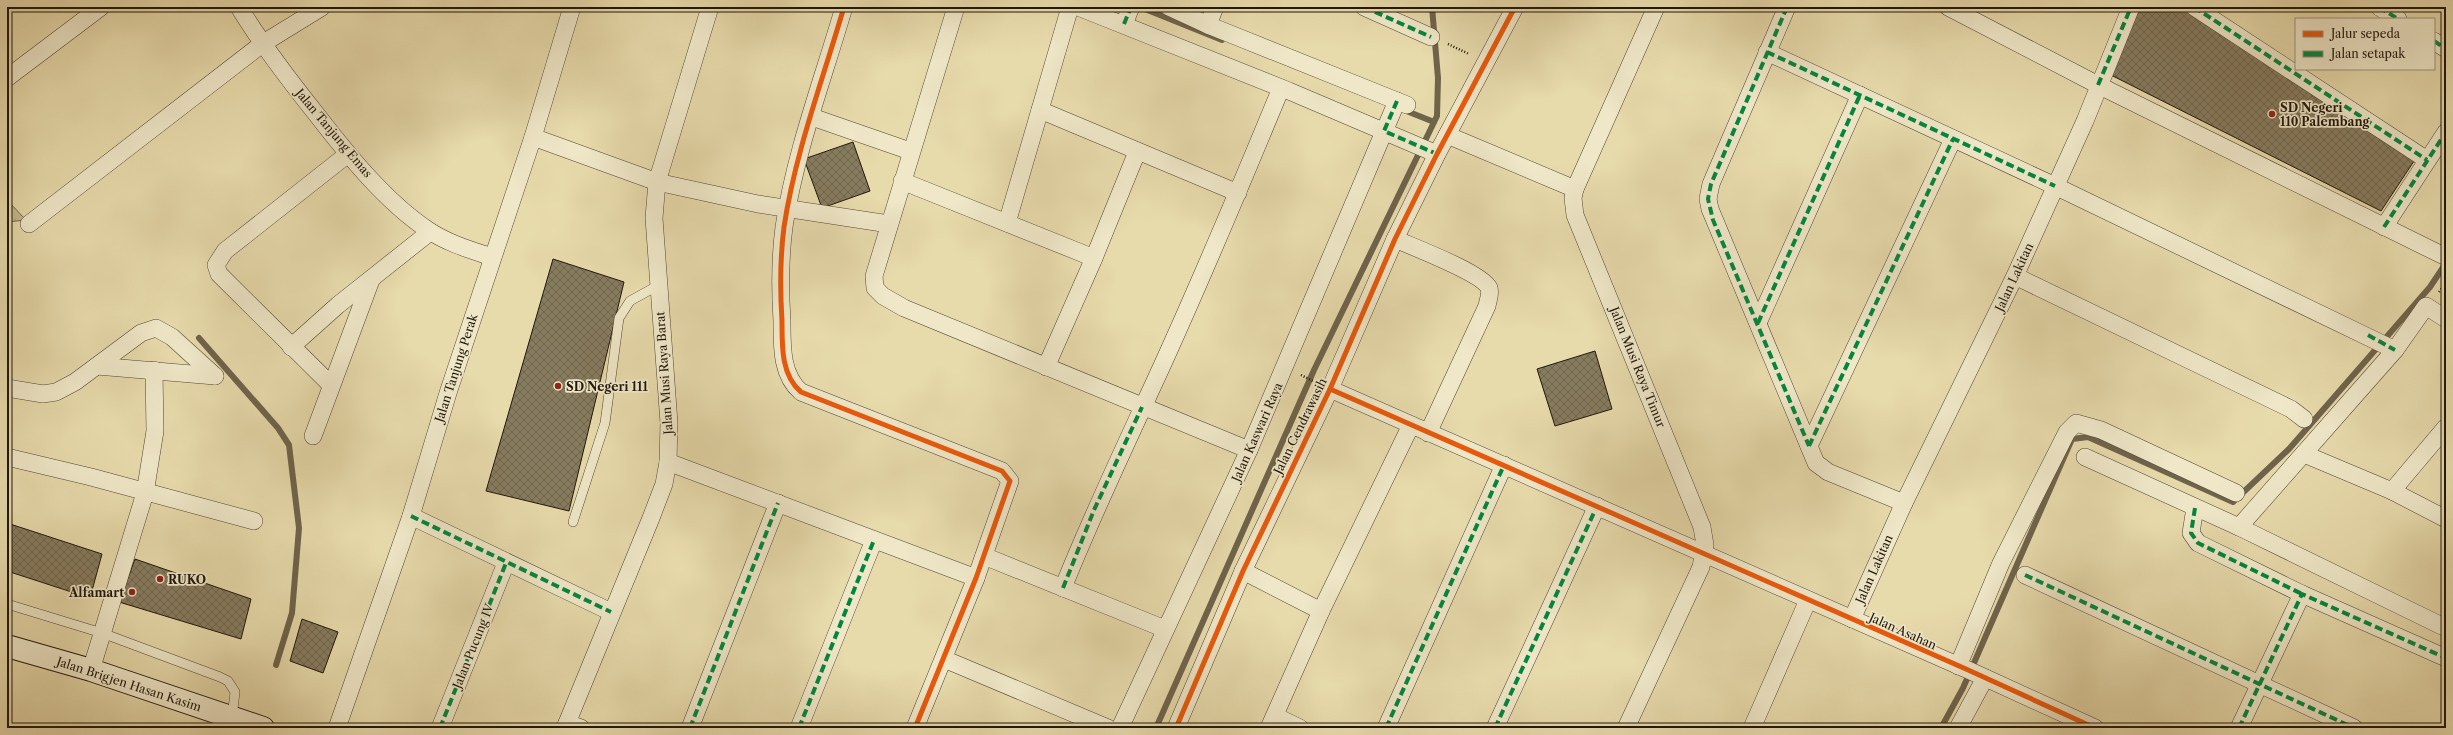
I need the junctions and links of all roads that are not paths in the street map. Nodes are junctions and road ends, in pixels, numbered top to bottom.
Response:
1 (101, 7) edge
2 (239, 7) edge
3 (322, 7) edge
4 (572, 7) edge
5 (710, 7) edge
6 (844, 7) edge
7 (956, 7) edge
8 (1070, 7) edge
9 (1078, 7) edge
10 (1169, 7) edge
11 (1215, 7) edge
12 (1364, 7) edge
13 (1515, 7) edge
14 (1656, 7) edge
15 (1787, 7) edge
16 (1948, 7) edge
17 (2131, 7) edge
18 (2194, 7) edge
19 (2379, 7) edge
20 (1127, 15) edge
21 (2396, 18) edge
22 (1208, 25) junction
23 (1431, 37) dead end
24 (2435, 42) edge
25 (262, 44) junction
26 (2446, 49) edge
27 (1767, 52) junction
28 (7, 78) edge
29 (2098, 85) junction
30 (1281, 88) junction
31 (1860, 95) junction
32 (1040, 110) junction
33 (1395, 112) junction
34 (812, 116) junction
35 (2446, 132) edge
36 (1447, 135) junction
37 (533, 137) junction
38 (1953, 139) junction
39 (910, 151) junction
40 (1137, 152) junction
41 (1432, 152) junction
42 (348, 154) junction
43 (2427, 160) junction
44 (902, 181) junction
45 (657, 182) junction
46 (2055, 186) junction
47 (1575, 188) junction
48 (1238, 193) junction
49 (787, 208) junction
50 (1007, 223) junction
51 (29, 224) dead end
52 (889, 224) junction
53 (2384, 226) junction
54 (430, 232) junction
55 (1395, 239) junction
56 (2442, 255) edge
57 (492, 257) junction
58 (1094, 258) junction
59 (373, 276) junction
60 (2015, 276) junction
61 (658, 286) junction
62 (2446, 319) edge
63 (1758, 323) junction
64 (291, 347) junction
65 (2393, 348) junction
66 (97, 366) junction
67 (1046, 367) junction
68 (154, 370) junction
69 (331, 386) junction
70 (7, 388) edge
71 (1330, 389) junction
72 (1142, 407) junction
73 (2304, 419) dead end
74 (1411, 425) junction
75 (2446, 427) edge
76 (1428, 433) junction
77 (313, 436) dead end
78 (1809, 446) junction
79 (1249, 450) junction
80 (2304, 454) junction
81 (2085, 457) dead end
82 (7, 458) edge
83 (668, 462) junction
84 (1504, 465) junction
85 (2392, 491) junction
86 (145, 493) junction
87 (2236, 493) dead end
88 (1904, 502) junction
89 (778, 503) junction
90 (1597, 506) junction
91 (2196, 508) junction
92 (411, 516) junction
93 (2446, 518) edge
94 (254, 521) dead end
95 (573, 522) dead end
96 (2239, 528) junction
97 (874, 540) junction
98 (1704, 553) junction
99 (984, 556) junction
100 (506, 563) junction
101 (1243, 571) junction
102 (2025, 575) dead end
103 (976, 578) junction
104 (1063, 588) junction
105 (2302, 594) junction
106 (1808, 600) junction
107 (7, 604) edge
108 (1321, 611) junction
109 (612, 612) junction
110 (1852, 619) junction
111 (2446, 628) edge
112 (1165, 629) junction
113 (102, 633) junction
114 (7, 646) edge
115 (2446, 658) edge
116 (944, 659) junction
117 (91, 670) junction
118 (1972, 672) junction
119 (2260, 683) junction
120 (1272, 722) edge
121 (248, 723) edge
122 (571, 726) edge
123 (337, 728) edge
124 (440, 728) edge
125 (690, 728) edge
126 (800, 728) edge
127 (915, 728) edge
128 (1108, 728) edge
129 (1120, 728) edge
130 (1176, 728) edge
131 (1300, 728) edge
132 (1386, 728) edge
133 (1495, 728) edge
134 (1626, 728) edge
135 (1752, 728) edge
136 (1958, 728) edge
137 (2094, 728) edge
138 (2240, 728) edge
139 (2354, 728) edge

1 - 28 street
2 - 25 street, Jalan Tanjung Emas
3 - 25 street
4 - 37 street, Jalan Tanjung Perak
5 - 45 street, Jalan Musi Raya Barat
6 - 34 street
7 - 39 street
8 - 32 street
9 - 20 street
10 - 22 street
11 - 22 street
12 - 23 street
13 - 36 street, Jalan Cendrawasih
14 - 47 street, Jalan Musi Raya Timur
15 - 27 street
16 - 29 street
17 - 29 street, Jalan Lakitan
18 - 43 street
19 - 21 street
20 - 30 street
22 - 33 street
24 - 26 street
25 - 42 street, Jalan Tanjung Emas
25 - 51 street
27 - 31 street
27 - 63 street
29 - 46 street, Jalan Lakitan
29 - 53 street
30 - 33 street
30 - 48 street
31 - 38 street
31 - 63 street
32 - 40 street
32 - 50 street
33 - 41 street
33 - 79 street, Jalan Kaswari Raya
34 - 39 street
34 - 49 street
35 - 43 street
36 - 41 street, Jalan Cendrawasih
36 - 47 street
37 - 45 street
37 - 57 street, Jalan Tanjung Perak
38 - 46 street
38 - 78 street
39 - 44 street
40 - 48 street
40 - 58 street
41 - 55 street, Jalan Cendrawasih
42 - 54 street, Jalan Tanjung Emas
42 - 64 street
43 - 53 street
44 - 50 street
44 - 52 street
45 - 49 street
45 - 61 street, Jalan Musi Raya Barat
46 - 60 street, Jalan Lakitan
46 - 65 street
47 - 98 street, Jalan Musi Raya Timur
48 - 72 street
49 - 52 street
49 - 99 street
50 - 58 street
52 - 67 street
53 - 56 street
54 - 57 street, Jalan Tanjung Emas
54 - 59 street
55 - 71 street, Jalan Cendrawasih
55 - 76 street
57 - 92 street, Jalan Tanjung Perak
58 - 67 street
59 - 64 street
59 - 69 street
60 - 73 street
60 - 88 street, Jalan Lakitan
61 - 83 street, Jalan Musi Raya Barat
61 - 95 lane
62 - 65 street
63 - 78 street
64 - 69 street
65 - 80 street
66 - 68 street
66 - 68 street
66 - 70 street
67 - 72 street
68 - 86 street
69 - 77 street
71 - 74 street, Jalan Asahan
71 - 101 street, Jalan Cendrawasih
72 - 79 street
72 - 104 street
74 - 76 street, Jalan Asahan
74 - 108 street
75 - 85 street
76 - 84 street, Jalan Asahan
78 - 88 street
79 - 112 street, Jalan Kaswari Raya
80 - 85 street
80 - 96 street
81 - 91 street
82 - 86 street
83 - 89 street
83 - 109 street, Jalan Musi Raya Barat
84 - 90 street, Jalan Asahan
84 - 132 street
85 - 93 street
86 - 94 street
86 - 113 street
87 - 118 street
88 - 110 street, Jalan Lakitan
89 - 97 street
89 - 125 street
90 - 98 street, Jalan Asahan
90 - 133 street
91 - 96 street
91 - 105 street
92 - 100 street
92 - 123 street, Jalan Tanjung Perak
96 - 111 street
97 - 103 street
97 - 126 street
98 - 106 street, Jalan Asahan
98 - 134 street, Jalan Musi Raya Timur
99 - 103 street
99 - 104 street
100 - 109 street
100 - 124 street, Jalan Pucung IV
101 - 108 street
101 - 130 street, Jalan Cendrawasih
102 - 119 street
103 - 116 street
104 - 112 street
105 - 115 street
105 - 119 street
106 - 110 street, Jalan Asahan
106 - 135 street
107 - 113 lane
108 - 120 street
109 - 122 street, Jalan Musi Raya Barat
110 - 118 street, Jalan Asahan
112 - 129 street, Jalan Kaswari Raya
113 - 117 street
113 - 121 lane
114 - 117 street, Jalan Brigjen Hasan Kasim
116 - 127 street
116 - 128 street
117 - 121 street, Jalan Brigjen Hasan Kasim
118 - 136 street
118 - 137 street, Jalan Asahan
119 - 138 street
119 - 139 street
120 - 131 street

